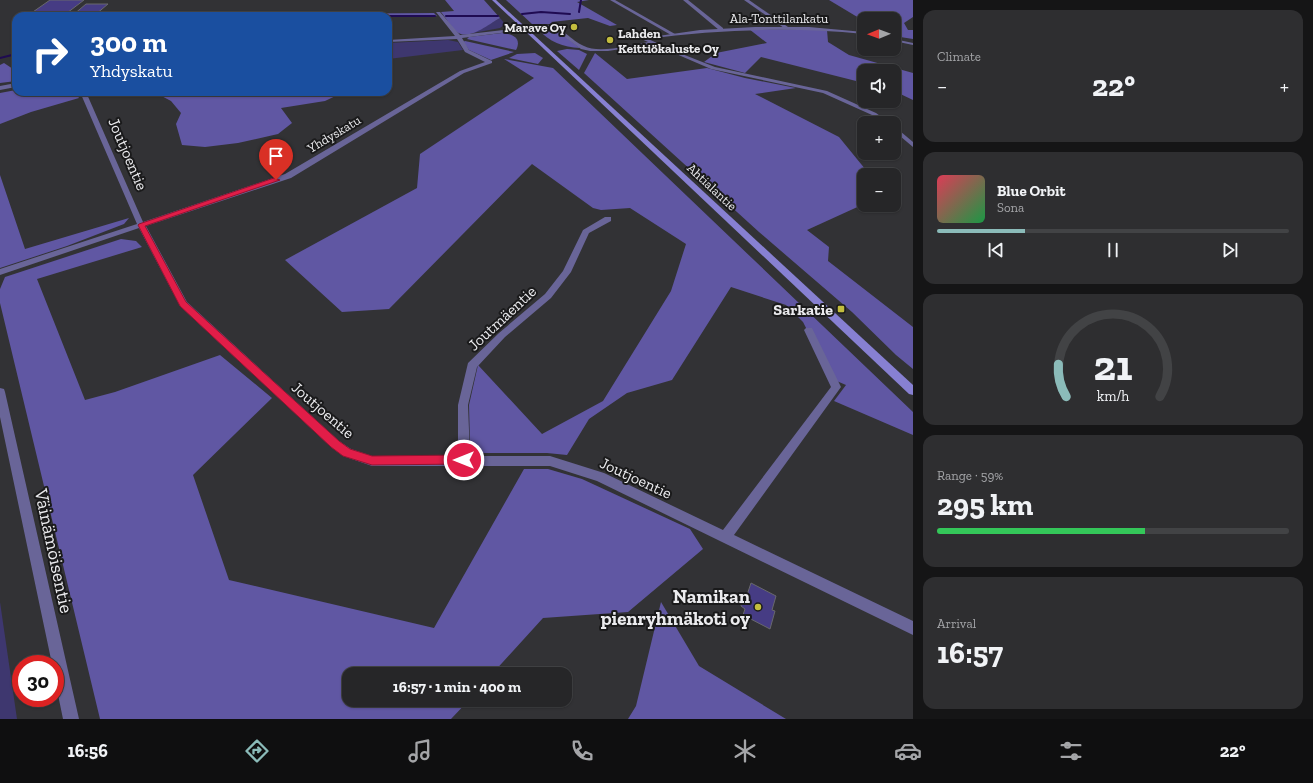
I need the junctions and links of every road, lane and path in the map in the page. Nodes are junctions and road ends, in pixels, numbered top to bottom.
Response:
1 (494, 0) edge
2 (612, 0) edge
3 (685, 0) edge
4 (746, 0) edge
5 (438, 13) dead end
6 (786, 27) junction
7 (523, 28) junction
8 (721, 29) junction
9 (857, 32) edge
10 (673, 34) junction
11 (637, 35) dead end
12 (459, 37) junction
13 (646, 38) junction
14 (392, 41) edge
15 (901, 41) edge
16 (654, 43) junction
17 (913, 44) edge
18 (12, 86) edge
19 (0, 88) edge
20 (85, 96) edge
21 (877, 116) edge
22 (901, 134) edge
23 (913, 145) edge
24 (608, 219) dead end
25 (141, 225) junction
26 (0, 272) edge
27 (809, 330) dead end
28 (913, 391) edge
29 (0, 392) edge
30 (464, 460) junction
31 (725, 537) junction
32 (913, 628) edge
33 (72, 719) edge

1 - 7 main road, Ahtialantie
2 - 10 street
3 - 8 street
4 - 6 street
5 - 12 street
6 - 8 street, Ala-Tonttilankatu
6 - 9 street, Ala-Tonttilankatu
7 - 12 street
7 - 16 street
7 - 28 main road, Ahtialantie
8 - 10 street, Ala-Tonttilankatu
10 - 13 street, Ala-Tonttilankatu
11 - 13 street
12 - 14 street
12 - 25 street, Yhdyskatu
13 - 16 street
15 - 17 street
16 - 21 street
18 - 19 street
20 - 25 street, Joutjoentie
22 - 23 street
24 - 30 street, Joutmäentie
25 - 26 street, Yhdyskatu
25 - 30 street, Joutjoentie
27 - 31 street
29 - 33 street, Väinämöisentie
30 - 31 street, Joutjoentie
31 - 32 street, Joutjoentie

